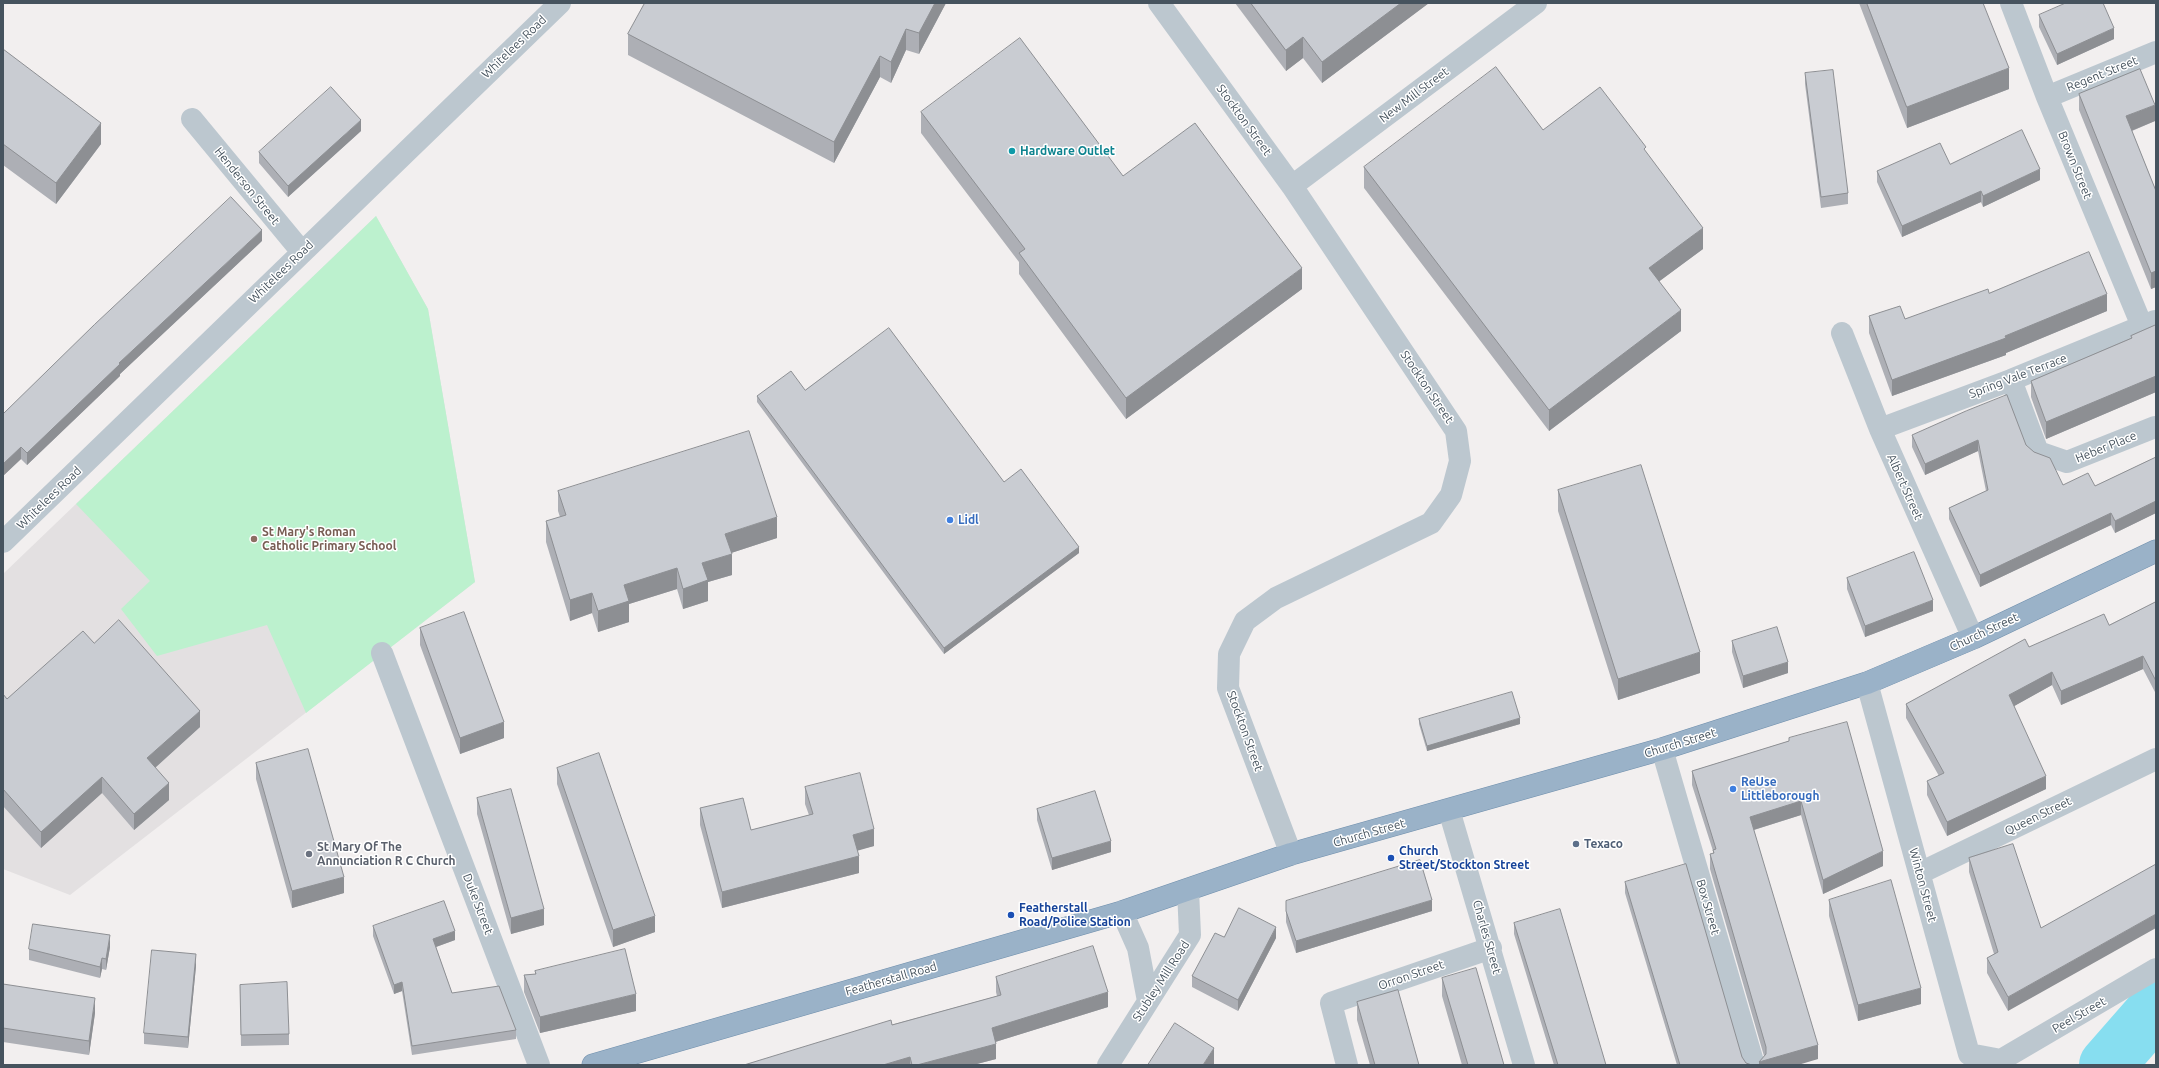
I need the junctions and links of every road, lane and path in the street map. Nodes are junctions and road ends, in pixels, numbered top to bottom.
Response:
1 (560, 3) edge
2 (1159, 3) edge
3 (1536, 3) edge
4 (2011, 3) edge
5 (2156, 52) edge
6 (2047, 97) junction
7 (192, 119) dead end
8 (1292, 186) junction
9 (302, 252) junction
10 (2149, 323) edge
11 (1842, 333) dead end
12 (2011, 380) junction
13 (2155, 427) dead end
14 (1880, 429) junction
15 (3, 542) edge
16 (2156, 551) edge
17 (1973, 638) junction
18 (382, 653) dead end
19 (1867, 683) junction
20 (1662, 749) junction
21 (2156, 759) edge
22 (1449, 810) junction
23 (1291, 854) junction
24 (1920, 874) junction
25 (1188, 890) junction
26 (1122, 912) junction
27 (1491, 948) junction
28 (2156, 969) edge
29 (1148, 1001) junction
30 (2001, 1060) joint
31 (539, 1065) edge
32 (593, 1065) edge
33 (1108, 1065) edge
34 (1347, 1065) edge
35 (1524, 1065) edge
36 (1754, 1065) edge

1 - 9 street, Whitelees Road
2 - 8 street, Stockton Street
3 - 8 street, New Mill Street
4 - 6 street, Brown Street
5 - 6 street, Regent Street
6 - 10 street, Brown Street
7 - 9 street, Henderson Street
8 - 23 street, Stockton Street
9 - 15 street, Whitelees Road
10 - 12 street, Spring Vale Terrace
11 - 14 street, Albert Street
12 - 13 street, Heber Place
12 - 14 street, Spring Vale Terrace
14 - 17 street, Albert Street
16 - 17 highway, Church Street
17 - 19 highway, Church Street
18 - 31 street, Duke Street
19 - 20 highway, Church Street
19 - 24 street, Winton Street
20 - 22 highway, Church Street
20 - 36 street, Box Street
21 - 24 street, Queen Street
22 - 23 highway, Church Street
22 - 27 street, Charles Street
23 - 25 highway, Church Street
24 - 30 street, Winton Street
25 - 26 highway, Featherstall Road
25 - 29 street, Stubley Mill Road
26 - 29 street
26 - 32 highway, Featherstall Road
27 - 34 street, Orron Street
27 - 35 street, Charles Street
28 - 30 street, Peel Street
29 - 33 street, Stubley Mill Road

